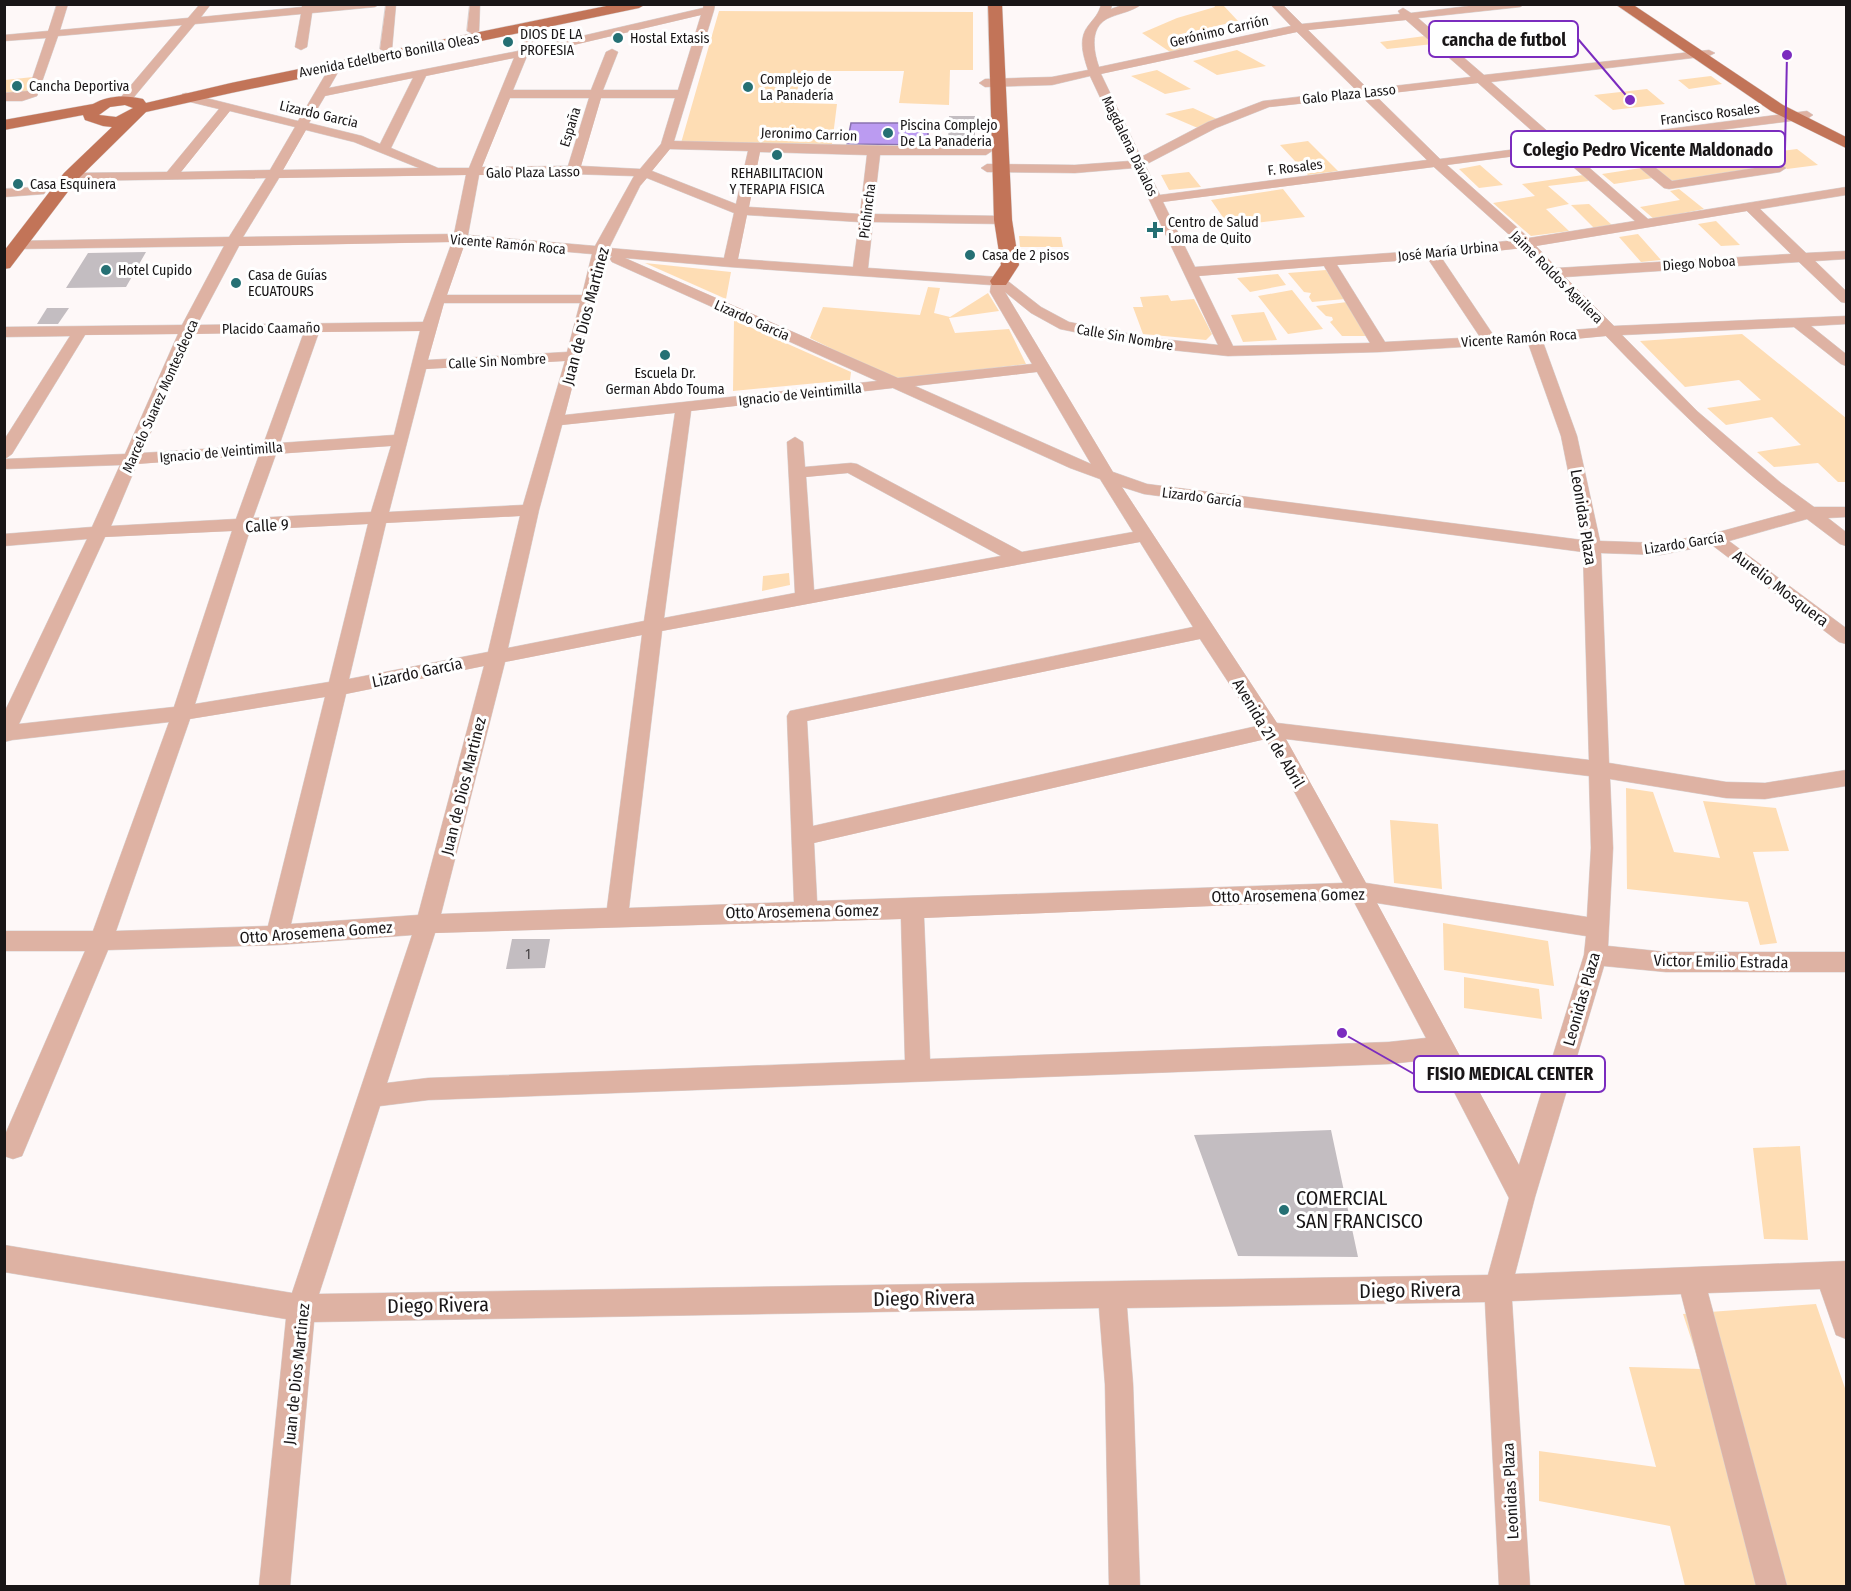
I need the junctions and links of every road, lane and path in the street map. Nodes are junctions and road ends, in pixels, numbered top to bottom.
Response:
1 (63, 4) edge
2 (206, 4) edge
3 (375, 4) edge
4 (391, 4) edge
5 (476, 4) edge
6 (603, 4) edge
7 (639, 4) edge
8 (983, 4) edge
9 (995, 4) edge
10 (1137, 4) edge
11 (1275, 4) edge
12 (1396, 4) edge
13 (1520, 4) edge
14 (1622, 4) edge
15 (1636, 4) edge
16 (307, 7) edge
17 (709, 7) edge
18 (1106, 10) edge
19 (1457, 11) junction
20 (1408, 15) junction
21 (193, 22) junction
22 (1472, 22) dead end
23 (533, 27) junction
24 (1299, 28) junction
25 (473, 31) junction
26 (52, 35) junction
27 (4, 38) edge
28 (301, 47) dead end
29 (386, 49) junction
30 (612, 52) dead end
31 (523, 53) junction
32 (1703, 54) junction
33 (335, 67) junction
34 (421, 74) junction
35 (1095, 74) junction
36 (1479, 80) junction
37 (991, 83) junction
38 (1363, 92) junction
39 (320, 93) junction
40 (505, 94) junction
41 (596, 94) junction
42 (681, 94) junction
43 (4, 98) edge
44 (181, 98) junction
45 (132, 107) junction
46 (226, 108) junction
47 (1802, 117) junction
48 (93, 120) junction
49 (4, 125) edge
50 (302, 126) junction
51 (114, 131) junction
52 (4, 135) edge
53 (1846, 135) edge
54 (1615, 141) junction
55 (1846, 143) edge
56 (667, 145) junction
57 (76, 147) dead end
58 (755, 147) junction
59 (1560, 148) junction
60 (384, 149) junction
61 (874, 151) junction
62 (986, 151) junction
63 (1138, 164) junction
64 (1438, 164) junction
65 (994, 168) junction
66 (1780, 168) dead end
67 (573, 170) junction
68 (441, 173) junction
69 (473, 173) junction
70 (646, 173) junction
71 (274, 175) junction
72 (170, 176) junction
73 (70, 177) junction
74 (39, 191) junction
75 (1846, 191) edge
76 (4, 193) edge
77 (1156, 200) junction
78 (1750, 207) junction
79 (25, 209) dead end
80 (741, 211) junction
81 (866, 218) junction
82 (996, 220) junction
83 (1646, 224) junction
84 (10, 236) edge
85 (460, 238) junction
86 (232, 243) junction
87 (1526, 243) junction
88 (600, 251) junction
89 (1432, 254) junction
90 (1846, 255) edge
91 (1804, 257) junction
92 (1328, 262) junction
93 (730, 263) junction
94 (4, 264) edge
95 (860, 272) junction
96 (1189, 272) junction
97 (1552, 273) junction
98 (999, 281) junction
99 (439, 299) junction
100 (588, 299) junction
101 (1846, 299) edge
102 (1846, 320) edge
103 (1797, 322) junction
104 (429, 326) junction
105 (313, 327) junction
106 (187, 330) junction
107 (1610, 330) junction
108 (80, 331) junction
109 (4, 332) edge
110 (1534, 338) junction
111 (1490, 341) junction
112 (1380, 347) junction
113 (1228, 351) junction
114 (574, 356) junction
115 (1846, 361) edge
116 (420, 365) junction
117 (1043, 367) junction
118 (893, 384) junction
119 (684, 407) junction
120 (557, 421) junction
121 (401, 440) junction
122 (795, 442) dead end
123 (270, 448) junction
124 (4, 454) edge
125 (132, 459) junction
126 (4, 464) edge
127 (796, 473) junction
128 (1108, 478) junction
129 (530, 510) junction
130 (1846, 512) edge
131 (1809, 513) junction
132 (378, 520) junction
133 (242, 526) junction
134 (99, 532) junction
135 (1146, 535) junction
136 (1715, 539) junction
137 (4, 540) edge
138 (1846, 540) edge
139 (1592, 548) junction
140 (1021, 559) junction
141 (805, 599) junction
142 (653, 626) junction
143 (1205, 631) junction
144 (1846, 637) edge
145 (497, 655) junction
146 (338, 688) junction
147 (182, 713) junction
148 (1271, 730) junction
149 (5, 734) edge
150 (1599, 770) junction
151 (1845, 782) edge
152 (803, 837) junction
153 (1359, 891) junction
154 (912, 909) junction
155 (806, 910) junction
156 (617, 916) junction
157 (427, 924) junction
158 (1597, 928) junction
159 (277, 936) junction
160 (4, 941) edge
161 (101, 941) junction
162 (1596, 955) junction
163 (1846, 962) edge
164 (1444, 1047) junction
165 (918, 1069) junction
166 (372, 1096) junction
167 (13, 1147) dead end
168 (1522, 1197) junction
169 (4, 1258) edge
170 (1838, 1274) edge
171 (1691, 1281) junction
172 (1498, 1288) junction
173 (1112, 1295) junction
174 (301, 1308) junction
175 (1846, 1325) edge
176 (274, 1587) edge
177 (1125, 1587) edge
178 (1515, 1587) edge
179 (1772, 1587) edge

1 - 26 street
2 - 21 street
3 - 16 street
4 - 29 street
5 - 25 street
6 - 25 main road, Avenida Edelberto Bonilla Oleas
7 - 23 main road, Avenida Edelberto Bonilla Oleas
8 - 37 main road
9 - 37 main road
10 - 18 street
11 - 24 street, Jaime Roldos Aguilera
12 - 20 street
13 - 19 street, Gerónimo Carrión
14 - 32 main road
15 - 32 main road
16 - 21 street
16 - 28 street
17 - 31 street
17 - 42 street, Juan de Dios Martinez
18 - 35 street, Magdalena Dávalos
19 - 20 street, Gerónimo Carrión
19 - 22 street
20 - 24 street, Gerónimo Carrión
20 - 36 street
21 - 26 street
21 - 45 street
23 - 31 street
23 - 33 main road, Avenida Edelberto Bonilla Oleas
24 - 35 street, Gerónimo Carrión
24 - 38 street, Jaime Roldos Aguilera
25 - 29 main road, Avenida Edelberto Bonilla Oleas
26 - 27 street
26 - 43 street
29 - 45 main road, Avenida Edelberto Bonilla Oleas
30 - 41 street, España
31 - 34 street
31 - 40 street
32 - 36 street, Galo Plaza Lasso
32 - 47 main road
33 - 39 street, Marcelo Suarez Montesdeoca
33 - 44 main road, Avenida Edelberto Bonilla Oleas
34 - 39 street
34 - 60 street
35 - 37 street, Gerónimo Carrión
35 - 63 street, Magdalena Dávalos
36 - 38 street, Galo Plaza Lasso
36 - 59 street
37 - 62 main road
37 - 65 main road
38 - 63 street, Galo Plaza Lasso
38 - 64 street, Jaime Roldos Aguilera
39 - 50 street, Marcelo Suarez Montesdeoca
40 - 41 street
40 - 69 street
41 - 42 street
41 - 67 street, España
42 - 56 street, Juan de Dios Martinez
44 - 45 main road, Avenida Edelberto Bonilla Oleas
44 - 46 street, Lizardo Garcia
44 - 51 main road
45 - 48 main road
45 - 51 main road
46 - 50 street, Lizardo Garcia
46 - 72 street
47 - 53 main road
47 - 54 street, Francisco Rosales
47 - 55 main road
48 - 49 main road
48 - 52 main road
50 - 60 street, Lizardo Garcia
50 - 71 street, Marcelo Suarez Montesdeoca
51 - 73 main road
54 - 59 street, Francisco Rosales
54 - 66 street
56 - 58 street, Jeronimo Carrion
56 - 70 street, Juan de Dios Martinez
57 - 74 main road
58 - 61 street, Jeronimo Carrion
58 - 80 street
59 - 64 street, Francisco Rosales
59 - 83 street
60 - 68 street, Lizardo Garcia
61 - 62 street, Jeronimo Carrion
61 - 81 street, Pichincha
62 - 65 main road
63 - 65 street, Galo Plaza Lasso
63 - 77 street, Magdalena Dávalos
64 - 77 street, F. Rosales
64 - 87 street, Jaime Roldos Aguilera
65 - 82 main road
67 - 69 street, Galo Plaza Lasso
67 - 70 street, Galo Plaza Lasso
68 - 69 street, Galo Plaza Lasso
68 - 71 street, Galo Plaza Lasso
69 - 85 street
70 - 80 street, Galo Plaza Lasso
70 - 88 street, Juan de Dios Martinez
71 - 72 street, Galo Plaza Lasso
71 - 86 street, Marcelo Suarez Montesdeoca
72 - 73 street, Galo Plaza Lasso
73 - 84 main road
74 - 76 street
74 - 79 main road
75 - 78 street, José María Urbina
77 - 96 street, Magdalena Dávalos
78 - 83 street, José María Urbina
78 - 91 street
80 - 81 street, Galo Plaza Lasso
80 - 93 street
81 - 82 street, Galo Plaza Lasso
81 - 95 street, Pichincha
82 - 98 main road
83 - 87 street, José María Urbina
84 - 86 street, Vicente Ramón Roca
84 - 94 main road
85 - 86 street, Vicente Ramón Roca
85 - 88 street, Vicente Ramón Roca
85 - 99 street
86 - 106 street, Marcelo Suarez Montesdeoca
87 - 89 street, José María Urbina
87 - 97 street, Jaime Roldos Aguilera
88 - 93 street, Vicente Ramón Roca
88 - 100 street, Juan de Dios Martinez
88 - 118 street, Lizardo García
89 - 92 street, José María Urbina
89 - 111 street
90 - 91 street, Diego Noboa
91 - 97 street, Diego Noboa
91 - 101 street
92 - 96 street, José María Urbina
92 - 112 street
93 - 95 street, Vicente Ramón Roca
95 - 98 street, Vicente Ramón Roca
96 - 113 street, Magdalena Dávalos
97 - 107 street, Jaime Roldos Aguilera
98 - 113 street, Calle Sin Nombre
98 - 117 street, Avenida 21 de Abril
99 - 100 street
99 - 104 street
100 - 114 street, Juan de Dios Martinez
102 - 103 street, Vicente Ramón Roca
103 - 107 street, Vicente Ramón Roca
103 - 115 street
104 - 105 street, Placido Caamaño
104 - 116 street
105 - 106 street, Placido Caamaño
105 - 123 street
106 - 108 street, Placido Caamaño
106 - 125 street, Marcelo Suarez Montesdeoca
107 - 110 street, Vicente Ramón Roca
107 - 131 street, Jaime Roldos Aguilera
108 - 109 street, Placido Caamaño
108 - 124 street
110 - 111 street, Vicente Ramón Roca
110 - 139 street, Leonidas Plaza
111 - 112 street, Vicente Ramón Roca
112 - 113 street, Vicente Ramón Roca
114 - 116 street, Calle Sin Nombre
114 - 120 street, Juan de Dios Martinez
116 - 121 street
117 - 118 street, Ignacio de Veintimilla
117 - 128 street, Avenida 21 de Abril
118 - 119 street, Ignacio de Veintimilla
118 - 128 street, Lizardo García
119 - 120 street, Ignacio de Veintimilla
119 - 142 street
120 - 129 street, Juan de Dios Martinez
121 - 123 street, Ignacio de Veintimilla
121 - 132 street
122 - 127 street
123 - 125 street, Ignacio de Veintimilla
123 - 133 street
125 - 126 street, Ignacio de Veintimilla
125 - 134 street, Marcelo Suarez Montesdeoca
127 - 140 street
127 - 141 street
128 - 135 street, Avenida 21 de Abril
128 - 139 street, Lizardo García
129 - 132 street, Calle 9
129 - 145 street, Juan de Dios Martinez
130 - 131 street, Lizardo García
131 - 136 street, Lizardo García
131 - 138 street, Jaime Roldos Aguilera
132 - 133 street, Calle 9
132 - 146 street
133 - 134 street, Calle 9
133 - 147 street
134 - 137 street, Calle 9
134 - 149 street, Marcelo Suarez Montesdeoca
135 - 140 street, Lizardo García
135 - 143 street, Avenida 21 de Abril
136 - 139 street, Lizardo García
136 - 144 street, Aurelio Mosquera
139 - 150 street, Leonidas Plaza
140 - 141 street, Lizardo García
141 - 142 street, Lizardo García
142 - 145 street, Lizardo García
142 - 156 street
143 - 148 street, Avenida 21 de Abril
143 - 152 street
145 - 146 street, Lizardo García
145 - 157 street, Juan de Dios Martinez
146 - 147 street, Lizardo García
146 - 159 street
147 - 149 street, Lizardo García
147 - 161 street
148 - 150 street
148 - 152 street
148 - 153 street, Avenida 21 de Abril
150 - 151 street
150 - 158 street, Leonidas Plaza
152 - 155 street
153 - 154 street, Otto Arosemena Gomez
153 - 158 street, Otto Arosemena Gomez
153 - 164 street, Avenida 21 de Abril
154 - 155 street, Otto Arosemena Gomez
154 - 165 street
155 - 156 street, Otto Arosemena Gomez
156 - 157 street, Otto Arosemena Gomez
157 - 159 street, Otto Arosemena Gomez
157 - 166 street, Juan de Dios Martinez
158 - 162 street, Leonidas Plaza
159 - 161 street, Otto Arosemena Gomez
160 - 161 street, Otto Arosemena Gomez
161 - 167 street
162 - 163 street, Victor Emilio Estrada
162 - 168 street, Leonidas Plaza
164 - 165 street
164 - 168 street, Avenida 21 de Abril
165 - 166 street
166 - 174 street, Juan de Dios Martinez
168 - 172 street, Leonidas Plaza
169 - 174 street, Diego Rivera
170 - 171 street, Diego Rivera
170 - 175 street
171 - 172 street, Diego Rivera
171 - 179 street
172 - 173 street, Diego Rivera
172 - 178 street, Leonidas Plaza
173 - 174 street, Diego Rivera
173 - 177 street
174 - 176 street, Juan de Dios Martinez

